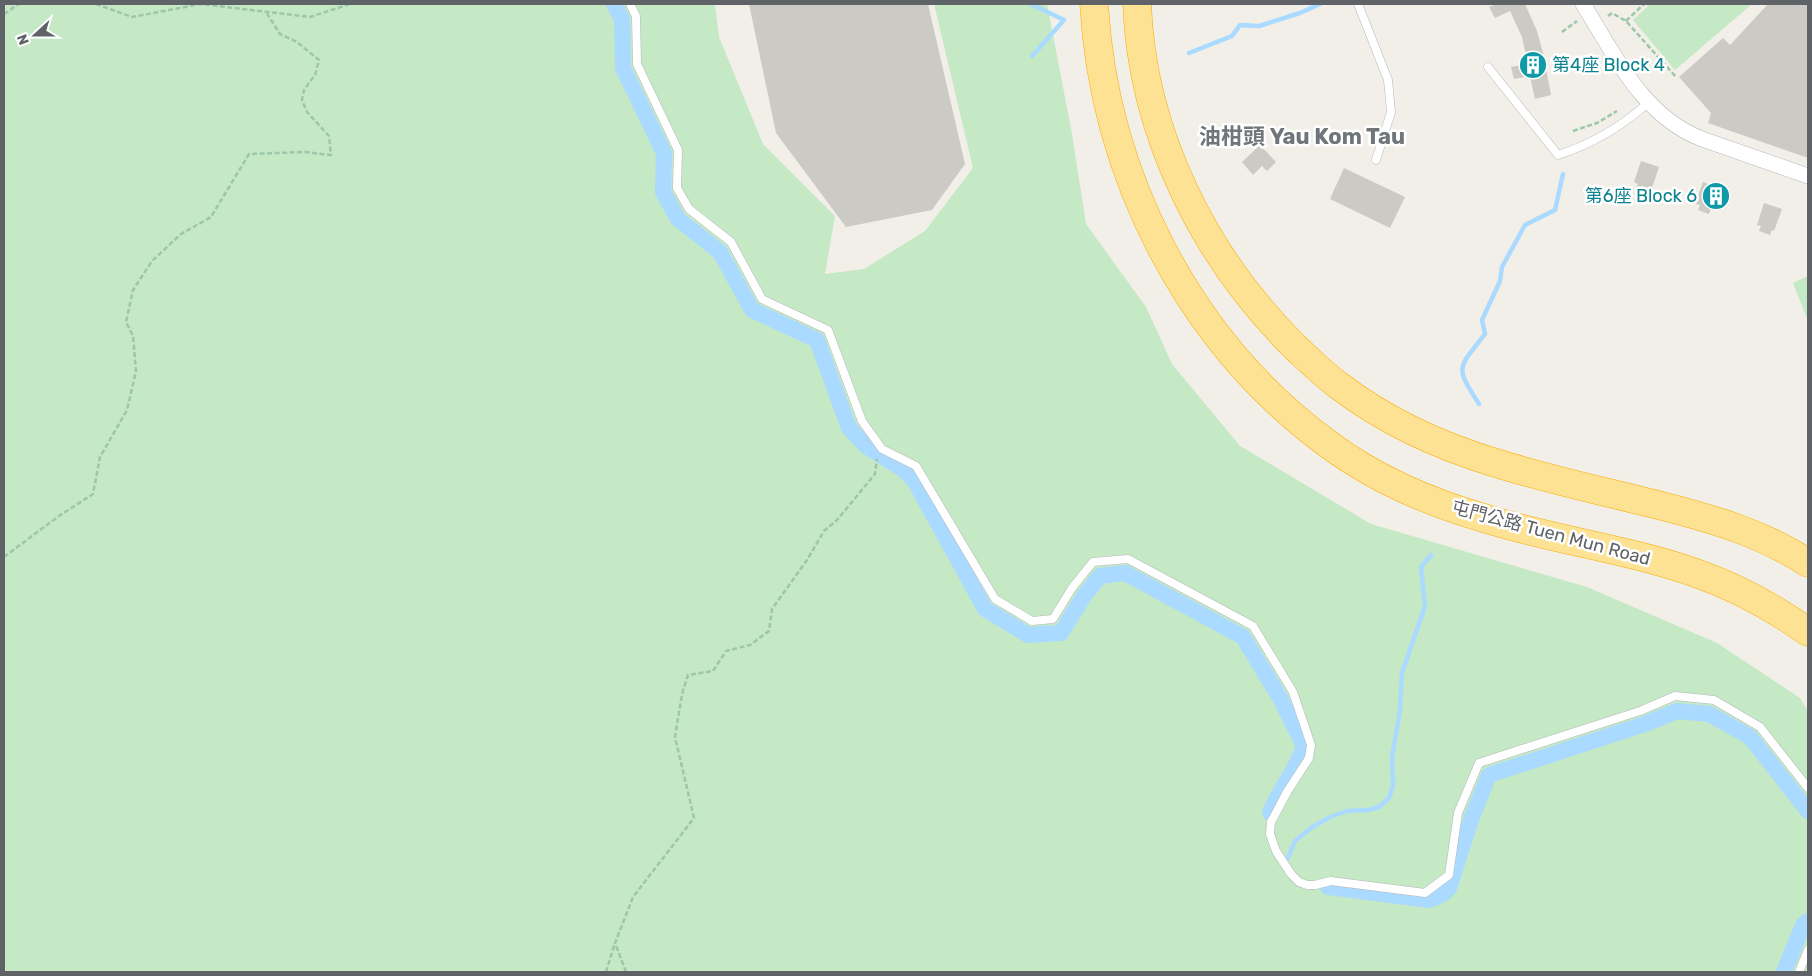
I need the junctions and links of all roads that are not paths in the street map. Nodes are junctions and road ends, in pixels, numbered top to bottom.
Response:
1 (630, 4) edge
2 (1094, 4) edge
3 (1137, 4) edge
4 (1358, 4) edge
5 (1581, 11) edge
6 (1488, 67) dead end
7 (1648, 103) junction
8 (1376, 160) dead end
9 (1808, 176) edge
10 (1799, 557) edge
11 (1808, 632) edge
12 (1808, 788) edge
13 (1808, 950) edge
14 (1799, 972) edge

1 - 12 lane
2 - 11 highway, 屯門公路 Tuen Mun Road
3 - 10 highway
4 - 8 lane
5 - 7 street
6 - 7 lane
7 - 9 street
13 - 14 lane

